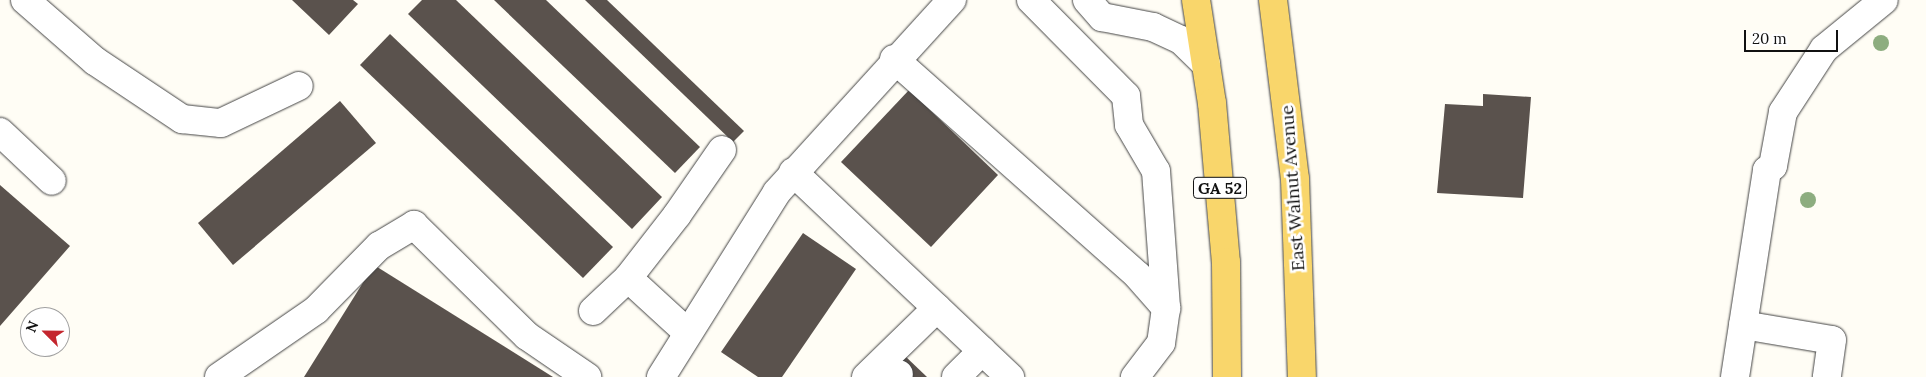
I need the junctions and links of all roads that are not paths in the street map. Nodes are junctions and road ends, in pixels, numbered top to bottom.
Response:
1 (25, 0) edge
2 (952, 0) edge
3 (1030, 0) edge
4 (1087, 0) edge
5 (1196, 0) edge
6 (1273, 0) edge
7 (1884, 0) edge
8 (894, 59) junction
9 (1206, 64) junction
10 (298, 86) dead end
11 (0, 132) edge
12 (722, 150) dead end
13 (793, 172) junction
14 (52, 180) dead end
15 (628, 278) junction
16 (1166, 308) junction
17 (594, 311) dead end
18 (928, 317) junction
19 (1743, 325) junction
20 (688, 332) junction
21 (982, 351) junction
22 (902, 371) edge
23 (219, 377) edge
24 (587, 377) edge
25 (661, 377) edge
26 (866, 377) edge
27 (956, 377) edge
28 (1010, 377) edge
29 (1135, 377) edge
30 (1227, 377) edge
31 (1302, 377) edge
32 (1735, 377) edge
33 (1827, 377) edge

1 - 10 street
2 - 8 street
3 - 16 street
4 - 9 street
5 - 9 main road, GA 52
6 - 31 main road, East Walnut Avenue
7 - 19 street
8 - 13 street
8 - 16 street
9 - 30 main road, GA 52
11 - 14 street
12 - 15 street
13 - 18 street
13 - 20 street
15 - 17 street
15 - 20 street
16 - 29 street
18 - 21 street
18 - 22 street
18 - 26 street
19 - 32 street
19 - 33 street
20 - 25 street
21 - 27 street
21 - 28 street
23 - 24 street

